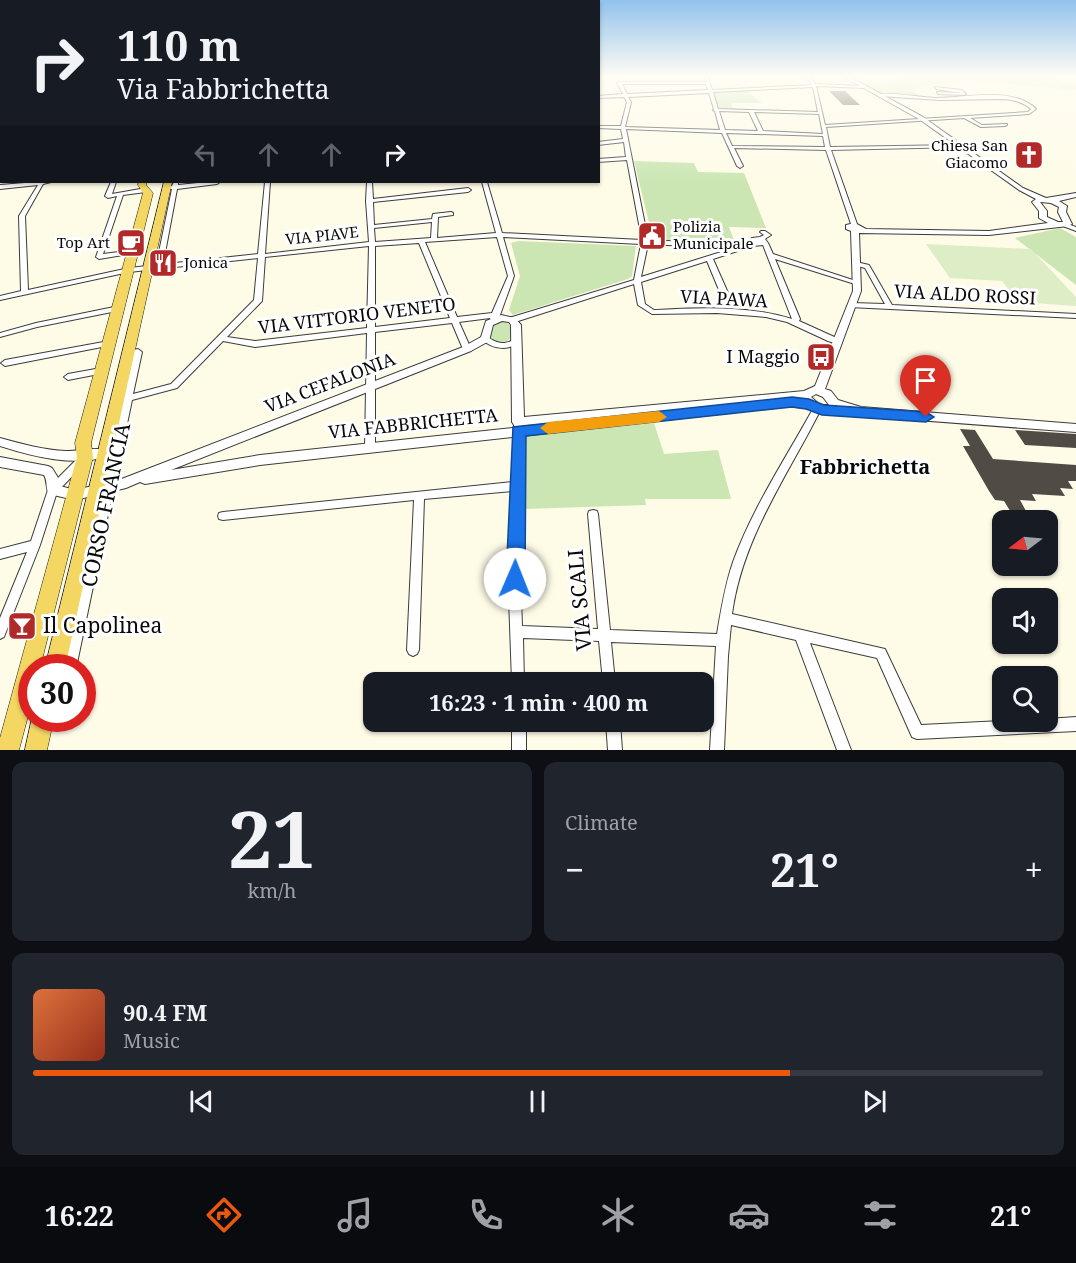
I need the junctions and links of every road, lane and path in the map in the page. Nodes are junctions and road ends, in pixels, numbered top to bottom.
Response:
1 (626, 112) edge
2 (716, 112) edge
3 (751, 112) edge
4 (786, 112) edge
5 (910, 112) edge
6 (1034, 112) edge
7 (820, 113) joint
8 (965, 117) junction
9 (924, 120) junction
10 (1005, 125) dead end
11 (623, 126) junction
12 (824, 126) junction
13 (600, 127) edge
14 (723, 131) junction
15 (761, 132) junction
16 (825, 135) junction
17 (626, 140) junction
18 (600, 144) edge
19 (961, 146) junction
20 (732, 147) junction
21 (828, 149) junction
22 (628, 158) junction
23 (600, 161) edge
24 (740, 166) dead end
25 (37, 183) edge
26 (43, 183) edge
27 (113, 183) edge
28 (202, 183) edge
29 (267, 183) edge
30 (369, 183) edge
31 (485, 183) edge
32 (171, 185) edge
33 (144, 186) edge
34 (0, 188) edge
35 (468, 190) dead end
36 (121, 194) junction
37 (1072, 196) edge
38 (489, 198) joint
39 (369, 201) junction
40 (1044, 201) junction
41 (1063, 206) junction
42 (451, 214) dead end
43 (1043, 218) junction
44 (435, 220) junction
45 (1061, 224) junction
46 (371, 227) junction
47 (858, 227) junction
48 (1076, 229) edge
49 (500, 235) junction
50 (434, 240) junction
51 (421, 241) junction
52 (645, 241) junction
53 (372, 244) junction
54 (706, 245) dead end
55 (130, 252) junction
56 (260, 256) junction
57 (773, 256) junction
58 (709, 258) junction
59 (149, 264) junction
60 (856, 264) junction
61 (125, 271) junction
62 (637, 280) junction
63 (857, 283) junction
64 (25, 292) junction
65 (0, 298) edge
66 (728, 302) dead end
67 (852, 305) junction
68 (890, 307) junction
69 (119, 308) junction
70 (1076, 316) edge
71 (495, 317) junction
72 (454, 320) junction
73 (512, 320) junction
74 (795, 322) junction
75 (370, 331) junction
76 (0, 335) edge
77 (222, 338) junction
78 (486, 339) junction
79 (517, 341) junction
80 (838, 342) junction
81 (109, 343) junction
82 (467, 349) junction
83 (128, 354) junction
84 (5, 363) dead end
85 (101, 371) junction
86 (68, 377) dead end
87 (371, 387) junction
88 (819, 391) junction
89 (128, 398) junction
90 (810, 402) junction
91 (832, 406) junction
92 (518, 426) junction
93 (1076, 428) edge
94 (0, 442) edge
95 (370, 447) junction
96 (105, 453) junction
97 (85, 457) junction
98 (185, 459) junction
99 (0, 462) edge
100 (184, 472) junction
101 (518, 486) junction
102 (109, 487) junction
103 (53, 490) junction
104 (75, 495) junction
105 (419, 495) junction
106 (593, 514) dead end
107 (223, 516) dead end
108 (35, 545) junction
109 (0, 554) edge
110 (725, 618) junction
111 (517, 632) junction
112 (0, 633) edge
113 (605, 634) junction
114 (801, 636) junction
115 (724, 640) junction
116 (414, 650) dead end
117 (59, 654) edge
118 (73, 654) edge
119 (518, 672) edge
120 (608, 672) edge
121 (1076, 724) edge
122 (40, 732) edge
123 (519, 732) edge
124 (614, 732) edge
125 (8, 750) edge
126 (36, 750) edge
127 (519, 750) edge
128 (615, 750) edge
129 (717, 750) edge
130 (844, 750) edge

1 - 11 street
2 - 14 street
3 - 15 street
4 - 7 street
5 - 9 street
6 - 8 street
7 - 12 street
8 - 9 street
8 - 10 street
9 - 12 street
9 - 19 street
11 - 13 street
11 - 14 street
11 - 17 street
12 - 16 street
14 - 15 street
14 - 20 street
15 - 16 street
16 - 21 street
17 - 18 street
17 - 22 street
19 - 21 street
19 - 40 street
20 - 21 street
20 - 24 street
21 - 47 street
22 - 23 street
22 - 52 street
25 - 34 street
26 - 64 street
27 - 36 street
28 - 32 street
29 - 56 street
30 - 39 street
31 - 38 street
32 - 59 main road, CORSO FRANCIA
33 - 36 street, CORSO FRANCIA
33 - 55 main road, CORSO FRANCIA
35 - 39 street
36 - 55 street
37 - 40 street
37 - 41 street
38 - 49 street
39 - 46 street
40 - 41 street
40 - 43 street
41 - 45 street
42 - 44 street
43 - 45 street
43 - 47 street
44 - 46 street
44 - 50 street
45 - 47 street
45 - 48 street
46 - 53 street
47 - 60 street
49 - 50 street, VIA PIAVE
49 - 52 street
49 - 71 street
50 - 51 street, VIA PIAVE
51 - 53 street, VIA PIAVE
51 - 72 street
52 - 54 street
52 - 62 street
53 - 56 street, VIA PIAVE
53 - 75 street
55 - 61 main road, CORSO FRANCIA
56 - 59 street, VIA PIAVE
56 - 77 street
57 - 58 street
57 - 63 street
57 - 74 street
58 - 62 street
58 - 66 street
59 - 61 street, VIA PIAVE
59 - 83 main road, CORSO FRANCIA
60 - 63 street
60 - 68 street
61 - 64 street, VIA PIAVE
61 - 69 main road, CORSO FRANCIA
62 - 73 street
62 - 74 street, VIA PAWA
63 - 67 street
64 - 65 street, VIA PIAVE
67 - 68 street, VIA ALDO ROSSI
67 - 80 street
68 - 70 street, VIA ALDO ROSSI
69 - 76 street
69 - 81 main road, CORSO FRANCIA
71 - 72 street, VIA VITTORIO VENETO
71 - 73 street
71 - 78 street
72 - 75 street, VIA VITTORIO VENETO
72 - 82 street
73 - 79 street
74 - 80 street, VIA PAWA
75 - 77 street, VIA VITTORIO VENETO
75 - 87 street
77 - 89 street
78 - 79 street
78 - 82 street, VIA CEFALONIA
79 - 92 street
80 - 88 street
81 - 84 street
81 - 85 main road, CORSO FRANCIA
82 - 87 street, VIA CEFALONIA
83 - 89 street, CORSO FRANCIA
83 - 96 main road, CORSO FRANCIA
85 - 86 street
85 - 97 main road, CORSO FRANCIA
87 - 95 street
87 - 98 street, VIA CEFALONIA
88 - 90 street
88 - 91 street
89 - 102 street, CORSO FRANCIA
90 - 91 street
90 - 92 street, VIA FABBRICHETTA
90 - 110 street
91 - 93 street
92 - 95 street, VIA FABBRICHETTA
92 - 101 street
94 - 97 street
95 - 100 street, VIA FABBRICHETTA
96 - 97 street
96 - 102 main road, CORSO FRANCIA
97 - 103 street, CORSO FRANCIA
97 - 104 main road, CORSO FRANCIA
98 - 100 street
98 - 102 street, VIA CEFALONIA
99 - 103 street
100 - 102 street, VIA FABBRICHETTA
101 - 105 street
101 - 111 street
102 - 104 street
102 - 117 main road, CORSO FRANCIA
102 - 118 street, CORSO FRANCIA
103 - 104 street
103 - 108 street, CORSO FRANCIA
104 - 125 main road, CORSO FRANCIA
105 - 107 street
105 - 116 street
106 - 113 street, VIA SCALI
108 - 109 street
108 - 112 street, CORSO FRANCIA
110 - 114 street
110 - 115 street
111 - 113 street
111 - 119 street
113 - 115 street
113 - 120 street, VIA SCALI
114 - 121 street
114 - 130 street
115 - 129 street
122 - 126 main road
123 - 127 street
124 - 128 street

